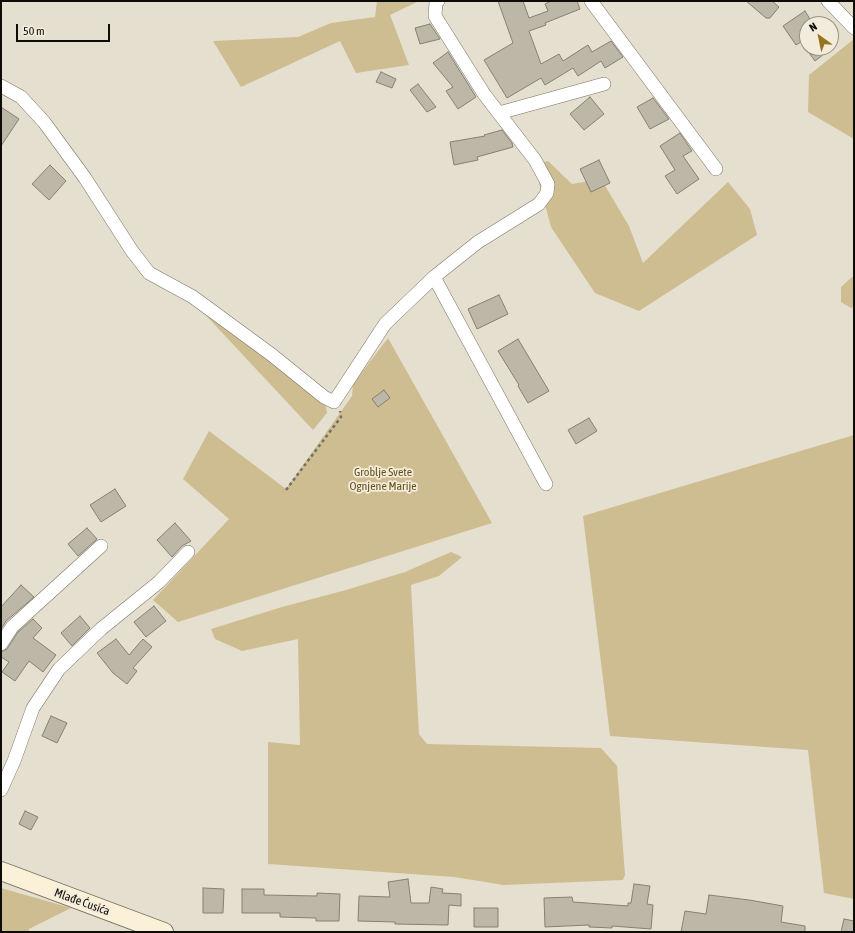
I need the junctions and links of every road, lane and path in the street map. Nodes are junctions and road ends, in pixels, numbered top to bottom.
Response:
1 (438, 1) edge
2 (591, 1) edge
3 (828, 1) edge
4 (854, 28) edge
5 (604, 84) dead end
6 (1, 86) edge
7 (499, 113) junction
8 (716, 169) dead end
9 (434, 277) junction
10 (338, 397) junction
11 (546, 484) dead end
12 (286, 490) dead end
13 (101, 546) dead end
14 (188, 552) dead end
15 (1, 644) edge
16 (1, 790) edge
17 (1, 871) edge
18 (164, 932) edge

1 - 7 street
2 - 8 street
3 - 4 street
5 - 7 street
6 - 10 street
7 - 9 street
9 - 10 street
9 - 11 street
10 - 12 path
13 - 15 street
14 - 16 street
17 - 18 street, Mlađe Ćusića

